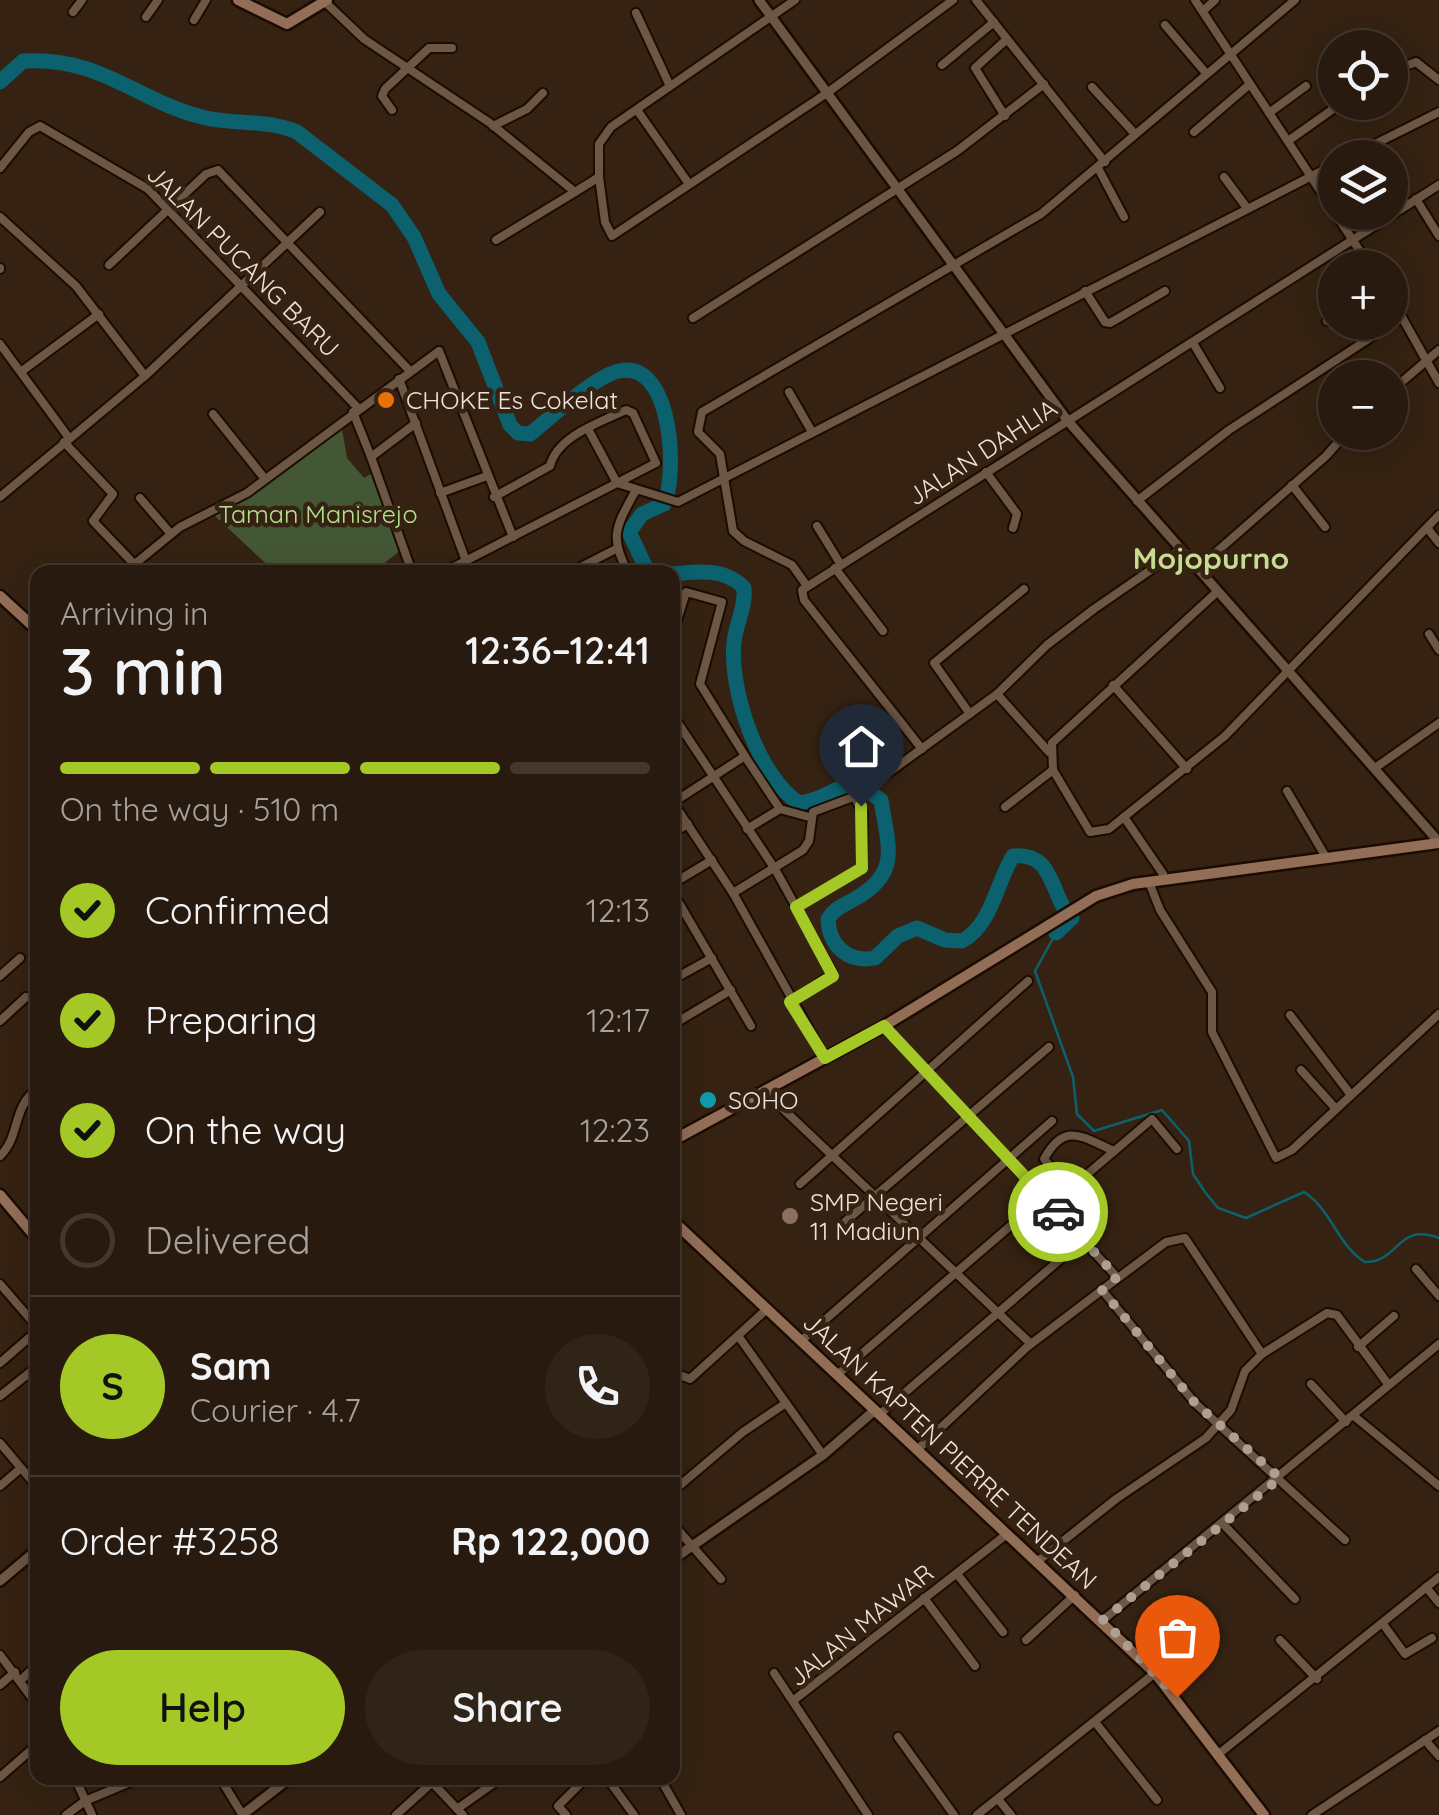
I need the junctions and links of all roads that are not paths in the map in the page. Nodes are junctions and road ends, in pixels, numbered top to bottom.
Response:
1 (82, 0) edge
2 (158, 0) edge
3 (206, 0) edge
4 (238, 0) edge
5 (759, 0) edge
6 (795, 0) edge
7 (953, 0) edge
8 (976, 0) edge
9 (1195, 0) edge
10 (1215, 0) edge
11 (1295, 0) edge
12 (325, 1) edge
13 (1203, 10) junction
14 (73, 12) dead end
15 (636, 13) dead end
16 (772, 16) junction
17 (146, 17) dead end
18 (194, 20) dead end
19 (994, 22) junction
20 (1164, 26) dead end
21 (1008, 39) junction
22 (452, 48) dead end
23 (1229, 52) junction
24 (942, 65) dead end
25 (1408, 65) edge
26 (405, 68) junction
27 (1205, 72) junction
28 (1439, 80) edge
29 (669, 84) junction
30 (1044, 84) junction
31 (1250, 84) junction
32 (1306, 86) dead end
33 (1092, 87) dead end
34 (543, 93) dead end
35 (826, 93) junction
36 (392, 110) dead end
37 (637, 110) junction
38 (1439, 112) edge
39 (1269, 113) junction
40 (1004, 116) junction
41 (1318, 120) edge
42 (493, 126) junction
43 (1194, 132) dead end
44 (1135, 134) junction
45 (1384, 140) edge
46 (1288, 142) junction
47 (1101, 165) junction
48 (0, 168) edge
49 (1318, 172) edge
50 (1311, 176) junction
51 (1224, 177) dead end
52 (599, 178) junction
53 (689, 184) junction
54 (1439, 185) edge
55 (897, 190) junction
56 (575, 192) junction
57 (1416, 199) junction
58 (1247, 208) junction
59 (169, 210) junction
60 (320, 212) dead end
61 (0, 216) edge
62 (1124, 217) dead end
63 (1439, 236) edge
64 (1352, 238) junction
65 (496, 240) dead end
66 (287, 244) junction
67 (1360, 250) edge
68 (109, 265) dead end
69 (954, 267) junction
70 (243, 287) junction
71 (1085, 290) junction
72 (1165, 292) dead end
73 (100, 314) junction
74 (692, 318) dead end
75 (1005, 334) junction
76 (1408, 334) edge
77 (1367, 340) edge
78 (1193, 343) junction
79 (0, 344) edge
80 (1439, 350) edge
81 (1424, 362) junction
82 (409, 370) junction
83 (22, 371) junction
84 (145, 376) junction
85 (1408, 376) edge
86 (399, 379) junction
87 (1439, 384) edge
88 (1220, 388) dead end
89 (789, 392) dead end
90 (356, 410) junction
91 (213, 414) dead end
92 (1067, 420) junction
93 (416, 423) junction
94 (588, 429) junction
95 (812, 432) junction
96 (66, 440) junction
97 (1328, 450) edge
98 (370, 457) junction
99 (986, 472) junction
100 (487, 476) junction
101 (721, 478) junction
102 (265, 479) junction
103 (617, 482) junction
104 (1292, 485) junction
105 (636, 490) junction
106 (440, 493) junction
107 (494, 496) junction
108 (0, 497) edge
109 (140, 498) dead end
110 (1138, 501) junction
111 (1439, 515) edge
112 (817, 526) dead end
113 (1325, 527) dead end
114 (1012, 528) dead end
115 (1428, 529) junction
116 (172, 534) junction
117 (513, 537) junction
118 (1439, 543) edge
119 (614, 550) junction
120 (1181, 550) junction
121 (466, 562) junction
122 (135, 565) joint
123 (409, 565) edge
124 (459, 565) edge
125 (467, 565) edge
126 (585, 565) edge
127 (624, 565) edge
128 (838, 567) junction
129 (1197, 569) junction
130 (807, 586) junction
131 (1024, 589) dead end
132 (1218, 591) junction
133 (0, 596) edge
134 (680, 611) edge
135 (30, 624) edge
136 (883, 631) dead end
137 (1429, 634) dead end
138 (1439, 650) edge
139 (1290, 670) junction
140 (1113, 685) junction
141 (997, 694) junction
142 (970, 714) junction
143 (1439, 723) edge
144 (680, 726) edge
145 (922, 749) junction
146 (1049, 752) junction
147 (854, 753) dead end
148 (744, 755) junction
149 (1375, 768) junction
150 (1187, 769) junction
151 (1052, 770) junction
152 (716, 778) junction
153 (1286, 791) dead end
154 (680, 798) edge
155 (1005, 807) dead end
156 (780, 809) junction
157 (680, 812) edge
158 (809, 817) junction
159 (1124, 817) junction
160 (688, 824) junction
161 (680, 828) edge
162 (747, 828) junction
163 (1439, 842) edge
164 (1328, 859) junction
165 (712, 860) junction
166 (775, 869) junction
167 (1163, 874) dead end
168 (680, 882) edge
169 (1149, 882) junction
170 (733, 893) junction
171 (680, 901) edge
172 (796, 907) junction
173 (20, 958) dead end
174 (712, 958) junction
175 (0, 976) edge
176 (680, 976) edge
177 (1028, 982) dead end
178 (731, 990) junction
179 (26, 998) dead end
180 (790, 1002) junction
181 (1290, 1015) dead end
182 (1438, 1017) edge
183 (680, 1020) edge
184 (0, 1022) edge
185 (751, 1026) dead end
186 (884, 1026) junction
187 (1049, 1047) dead end
188 (825, 1058) junction
189 (1302, 1070) dead end
190 (926, 1072) junction
191 (764, 1091) junction
192 (1351, 1095) junction
193 (30, 1097) edge
194 (1336, 1109) junction
195 (968, 1116) junction
196 (1052, 1121) dead end
197 (680, 1137) edge
198 (1176, 1148) dead end
199 (1114, 1151) junction
200 (832, 1154) junction
201 (0, 1156) edge
202 (1010, 1158) junction
203 (800, 1184) dead end
204 (1069, 1188) junction
205 (0, 1195) edge
206 (876, 1196) junction
207 (1044, 1197) junction
208 (1051, 1205) junction
209 (30, 1224) edge
210 (840, 1226) dead end
211 (680, 1227) edge
212 (918, 1234) junction
213 (1084, 1240) junction
214 (1416, 1268) dead end
215 (959, 1272) junction
216 (1117, 1277) junction
217 (0, 1284) edge
218 (1102, 1290) junction
219 (1439, 1296) edge
220 (768, 1309) junction
221 (1000, 1312) junction
222 (1394, 1316) dead end
223 (30, 1320) edge
224 (30, 1336) edge
225 (739, 1336) junction
226 (801, 1341) junction
227 (1031, 1344) junction
228 (1439, 1344) edge
229 (1358, 1346) junction
230 (1262, 1354) junction
231 (1, 1360) edge
232 (30, 1372) edge
233 (837, 1375) junction
234 (680, 1376) edge
235 (1311, 1384) dead end
236 (1388, 1384) junction
237 (0, 1396) edge
238 (786, 1403) junction
239 (877, 1412) junction
240 (1350, 1419) junction
241 (1219, 1425) junction
242 (0, 1442) edge
243 (918, 1448) junction
244 (823, 1455) junction
245 (21, 1468) junction
246 (1280, 1478) junction
247 (30, 1479) edge
248 (680, 1485) edge
249 (0, 1486) edge
250 (1439, 1486) edge
251 (1223, 1524) junction
252 (680, 1532) edge
253 (1008, 1533) junction
254 (1344, 1540) dead end
255 (690, 1544) junction
256 (680, 1553) edge
257 (30, 1556) edge
258 (1038, 1561) junction
259 (957, 1574) junction
260 (1439, 1577) edge
261 (720, 1579) dead end
262 (0, 1581) edge
263 (1426, 1587) junction
264 (1076, 1595) junction
265 (924, 1598) junction
266 (1295, 1599) dead end
267 (1439, 1603) edge
268 (1103, 1620) junction
269 (1383, 1624) junction
270 (1003, 1632) dead end
271 (1432, 1638) dead end
272 (1026, 1640) dead end
273 (1280, 1640) dead end
274 (0, 1655) edge
275 (975, 1666) dead end
276 (15, 1672) junction
277 (30, 1672) edge
278 (774, 1672) dead end
279 (1155, 1672) junction
280 (1317, 1679) junction
281 (21, 1680) junction
282 (0, 1685) edge
283 (30, 1694) edge
284 (794, 1700) junction
285 (1094, 1722) junction
286 (1439, 1731) edge
287 (898, 1736) dead end
288 (1425, 1740) junction
289 (30, 1751) edge
290 (1220, 1753) junction
291 (1439, 1756) edge
292 (0, 1777) edge
293 (78, 1785) edge
294 (124, 1785) edge
295 (224, 1785) edge
296 (281, 1785) edge
297 (426, 1785) edge
298 (437, 1785) edge
299 (493, 1785) edge
300 (579, 1785) edge
301 (612, 1785) edge
302 (664, 1785) edge
303 (998, 1799) junction
304 (1157, 1800) dead end
305 (84, 1802) junction
306 (558, 1806) junction
307 (460, 1812) edge
308 (66, 1815) edge
309 (92, 1815) edge
310 (242, 1815) edge
311 (396, 1815) edge
312 (551, 1815) edge
313 (566, 1815) edge
314 (634, 1815) edge
315 (681, 1815) edge
316 (868, 1815) edge
317 (954, 1815) edge
318 (977, 1815) edge
319 (1011, 1815) edge
320 (1264, 1815) edge
321 (1312, 1815) edge

1 - 14 street
2 - 17 street
3 - 18 street
4 - 12 main road
5 - 16 street
6 - 16 street
7 - 35 street
8 - 19 street
9 - 13 street
10 - 13 street
11 - 23 street
12 - 26 street
13 - 23 street
15 - 29 street
16 - 29 street
16 - 35 street
19 - 21 street
19 - 24 street
20 - 27 street
21 - 30 street
21 - 40 street
22 - 26 street
23 - 27 street
23 - 31 street
25 - 28 street
26 - 36 street
26 - 42 street
27 - 44 street
29 - 37 street
30 - 40 street
30 - 47 street
31 - 39 street
31 - 43 street
32 - 39 street
33 - 44 street
34 - 42 street
35 - 53 street
35 - 55 street
37 - 52 street
37 - 53 street
38 - 45 street
39 - 46 street
40 - 55 street
41 - 46 street
42 - 56 street
44 - 47 street
46 - 50 street
47 - 62 street
47 - 69 street
48 - 59 street, JALAN PUCANG BARU
49 - 50 street
50 - 58 street
50 - 64 street
51 - 58 street
52 - 53 street
52 - 56 street
54 - 57 street, JALAN DAHLIA
55 - 69 street
55 - 74 street
56 - 65 street
57 - 63 street
57 - 64 street, JALAN DAHLIA
58 - 71 street
59 - 66 street
59 - 68 street
59 - 70 street, JALAN PUCANG BARU
60 - 66 street
61 - 73 street
64 - 67 street
64 - 78 street, JALAN DAHLIA
66 - 70 street
66 - 82 street
69 - 75 street
69 - 101 street
70 - 84 street
70 - 90 street, JALAN PUCANG BARU
71 - 72 street
71 - 75 street
73 - 83 street
73 - 84 street
75 - 92 street
75 - 95 street
76 - 81 street
77 - 110 street
78 - 88 street
78 - 92 street, JALAN DAHLIA
79 - 83 street
80 - 81 street
81 - 85 street
81 - 87 street
82 - 86 street
82 - 100 street
83 - 96 street
84 - 96 street
86 - 90 street
86 - 93 street
89 - 95 street
90 - 98 street
90 - 102 street
91 - 102 street
92 - 99 street, JALAN DAHLIA
92 - 110 street
93 - 98 street
93 - 106 street
94 - 103 street
94 - 103 street
94 - 107 street
95 - 101 street
96 - 108 street
96 - 122 street
97 - 104 street
98 - 123 street
99 - 114 street
99 - 128 street, JALAN DAHLIA
100 - 106 street
100 - 107 street
101 - 105 street
101 - 130 street
102 - 116 street
103 - 105 street
103 - 117 street
104 - 113 street
104 - 129 street
105 - 119 street
106 - 121 street
107 - 117 street
109 - 116 street
110 - 120 street
111 - 115 street
112 - 128 street
115 - 118 street
115 - 139 street
116 - 122 street
117 - 121 street
119 - 126 street
119 - 127 street
120 - 129 street
120 - 141 street
121 - 124 street
121 - 125 street
128 - 130 street, JALAN DAHLIA
128 - 136 street
129 - 132 street
130 - 145 street
131 - 142 street
132 - 139 street
132 - 140 street
133 - 135 main road
134 - 148 street
137 - 138 street
139 - 149 street
139 - 150 street
140 - 146 street
140 - 150 street
141 - 142 street
141 - 146 street
142 - 145 street
143 - 149 street
144 - 152 street
145 - 147 street
146 - 151 street
148 - 152 street
148 - 156 street
149 - 163 street
150 - 159 street
151 - 155 street
151 - 159 street
152 - 154 street
152 - 162 street
153 - 164 street
156 - 158 street
156 - 162 street
157 - 160 street
158 - 166 street
158 - 172 street
159 - 167 street
160 - 161 street
160 - 165 street
162 - 166 street
163 - 164 main road
164 - 169 main road
165 - 168 street
165 - 170 street
166 - 170 street
166 - 172 street
169 - 186 main road
169 - 194 street
170 - 180 street
171 - 174 street
172 - 180 street
173 - 175 street
174 - 176 street
174 - 178 street
177 - 190 street
178 - 183 street
178 - 185 street
179 - 184 street
180 - 188 street
181 - 192 street
182 - 192 street
186 - 188 main road
186 - 190 street
187 - 195 street
188 - 191 main road
189 - 194 street
190 - 195 street
190 - 200 street
191 - 197 main road
191 - 200 street
192 - 194 street
193 - 201 street
195 - 202 street
195 - 206 street
196 - 202 street
198 - 199 street
199 - 204 street
199 - 204 street
200 - 203 street
200 - 206 street
202 - 207 street
202 - 212 street
204 - 208 street
205 - 209 main road
206 - 210 street
206 - 212 street
207 - 208 street
207 - 215 street
208 - 213 street
211 - 220 main road, JALAN KAPTEN PIERRE TENDEAN
212 - 215 street
212 - 226 street
213 - 216 street
213 - 221 street
214 - 219 street
215 - 221 street
215 - 233 street
216 - 218 street
216 - 230 street
217 - 223 street
218 - 227 street
218 - 241 street
220 - 225 street
220 - 226 main road, JALAN KAPTEN PIERRE TENDEAN
221 - 227 street
221 - 239 street
222 - 229 street
224 - 231 street
225 - 234 street
225 - 238 street
226 - 233 main road, JALAN KAPTEN PIERRE TENDEAN
227 - 243 street
228 - 236 street
229 - 230 street
229 - 236 street
230 - 241 street
232 - 237 street
233 - 239 main road, JALAN KAPTEN PIERRE TENDEAN
235 - 240 street
236 - 240 street
238 - 244 street
238 - 248 street
239 - 243 main road, JALAN KAPTEN PIERRE TENDEAN
239 - 244 street
240 - 246 street
240 - 250 street
241 - 246 street
241 - 258 street
242 - 245 street
243 - 253 main road, JALAN KAPTEN PIERRE TENDEAN
244 - 255 street
245 - 247 street
245 - 249 street
246 - 251 street
246 - 254 street
251 - 266 street
251 - 268 street
252 - 255 street
253 - 258 main road, JALAN KAPTEN PIERRE TENDEAN
253 - 259 street, JALAN MAWAR
255 - 256 street
255 - 261 street
257 - 262 street
258 - 264 main road, JALAN KAPTEN PIERRE TENDEAN
259 - 265 street, JALAN MAWAR
259 - 270 street
260 - 263 street
263 - 267 street
263 - 269 street
264 - 268 main road, JALAN KAPTEN PIERRE TENDEAN
264 - 272 street
265 - 275 street
265 - 284 street, JALAN MAWAR
268 - 279 main road, JALAN KAPTEN PIERRE TENDEAN
269 - 271 street
269 - 280 street
273 - 280 street
274 - 276 street
276 - 281 street
276 - 282 street
277 - 281 street
278 - 284 street
279 - 285 street
279 - 290 main road, JALAN KAPTEN PIERRE TENDEAN
280 - 290 street
281 - 283 street
284 - 316 street, JALAN MAWAR
285 - 303 street
285 - 304 street
286 - 288 street
287 - 317 street
288 - 291 street
288 - 321 street
289 - 292 street
290 - 320 main road, JALAN KAPTEN PIERRE TENDEAN
293 - 305 street
294 - 305 street
295 - 310 street
296 - 310 street
297 - 311 street
298 - 307 street
299 - 307 street
300 - 306 street
301 - 314 street
302 - 315 street
303 - 318 street
303 - 319 street
305 - 308 street
305 - 309 street
306 - 312 street
306 - 313 street

